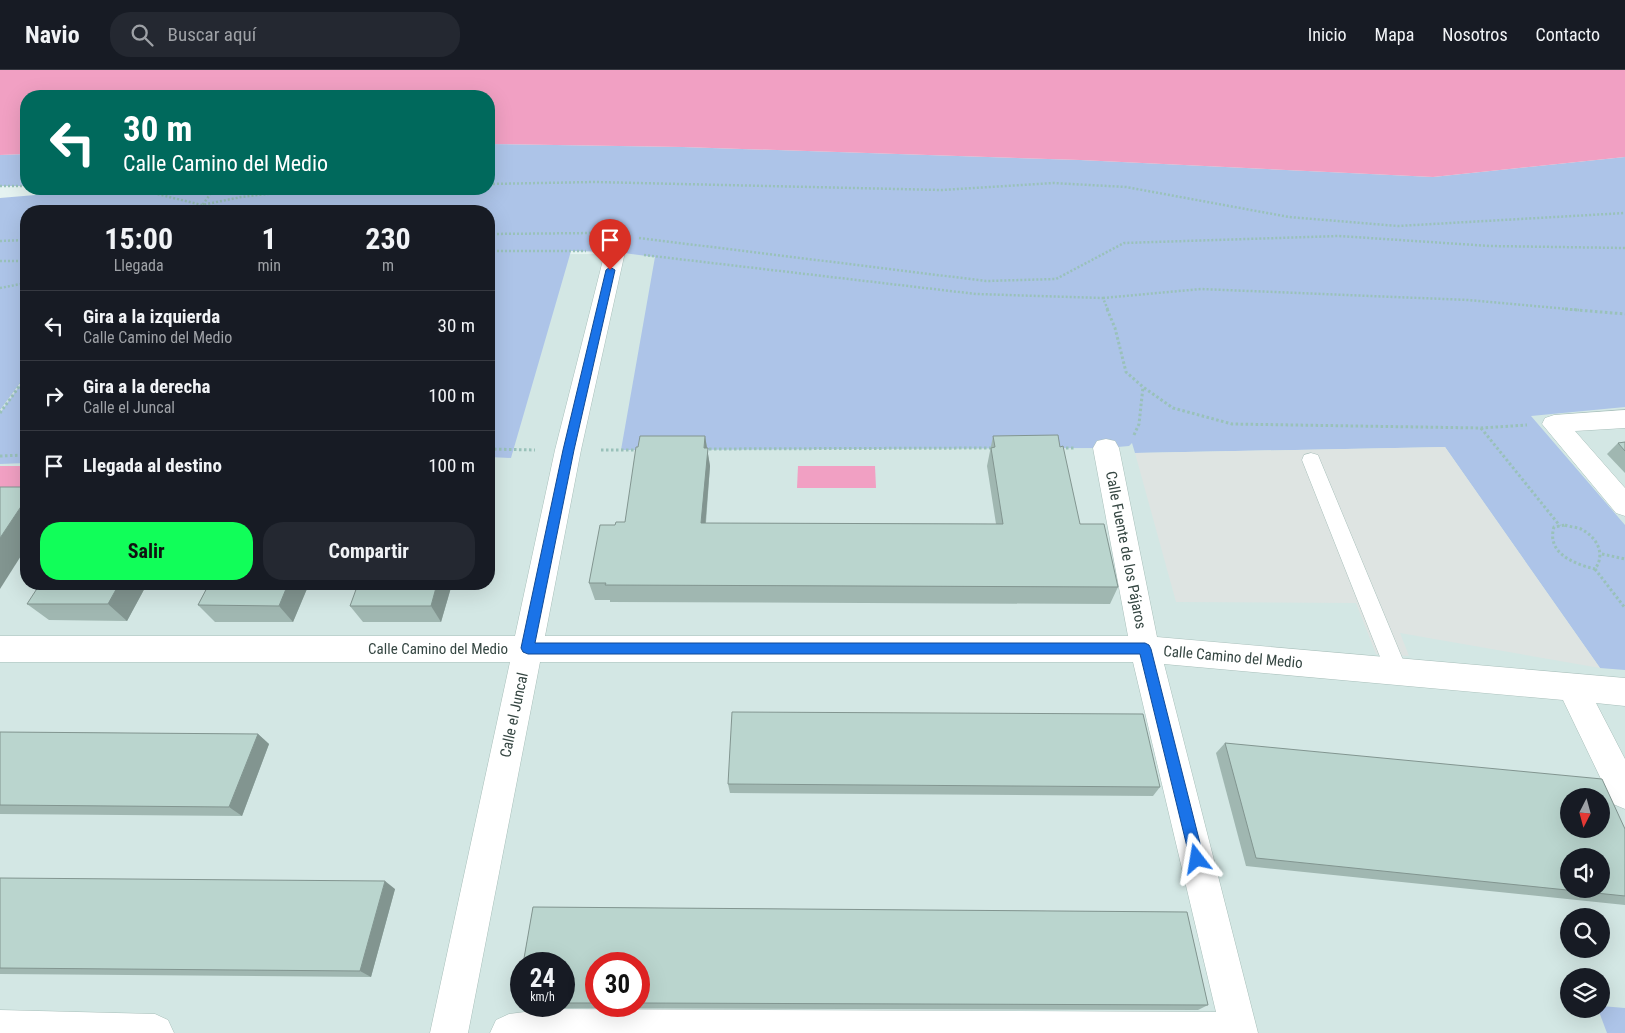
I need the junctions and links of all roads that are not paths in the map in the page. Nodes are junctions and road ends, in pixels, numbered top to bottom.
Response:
1 (616, 241) road end
2 (1625, 419) edge
3 (1106, 448) road end
4 (1311, 460) dead end
5 (1625, 506) edge
6 (528, 648) junction
7 (0, 649) edge
8 (1145, 649) junction
9 (1397, 672) junction
10 (1573, 688) junction
11 (1625, 692) edge
12 (1625, 793) edge
13 (0, 1029) edge
14 (155, 1033) edge
15 (449, 1033) edge
16 (509, 1033) edge

1 - 6 street, Calle el Juncal
2 - 5 street
3 - 8 street, Calle Fuente de los Pájaros
4 - 9 lane
6 - 7 street, Calle Camino del Medio
6 - 8 street, Calle Camino del Medio
6 - 15 street, Calle el Juncal
8 - 9 street, Calle Camino del Medio
8 - 16 street, Calle Fuente de los Pájaros
9 - 10 street, Calle Camino del Medio
10 - 11 street, Calle Camino del Medio
10 - 12 street
13 - 14 street

